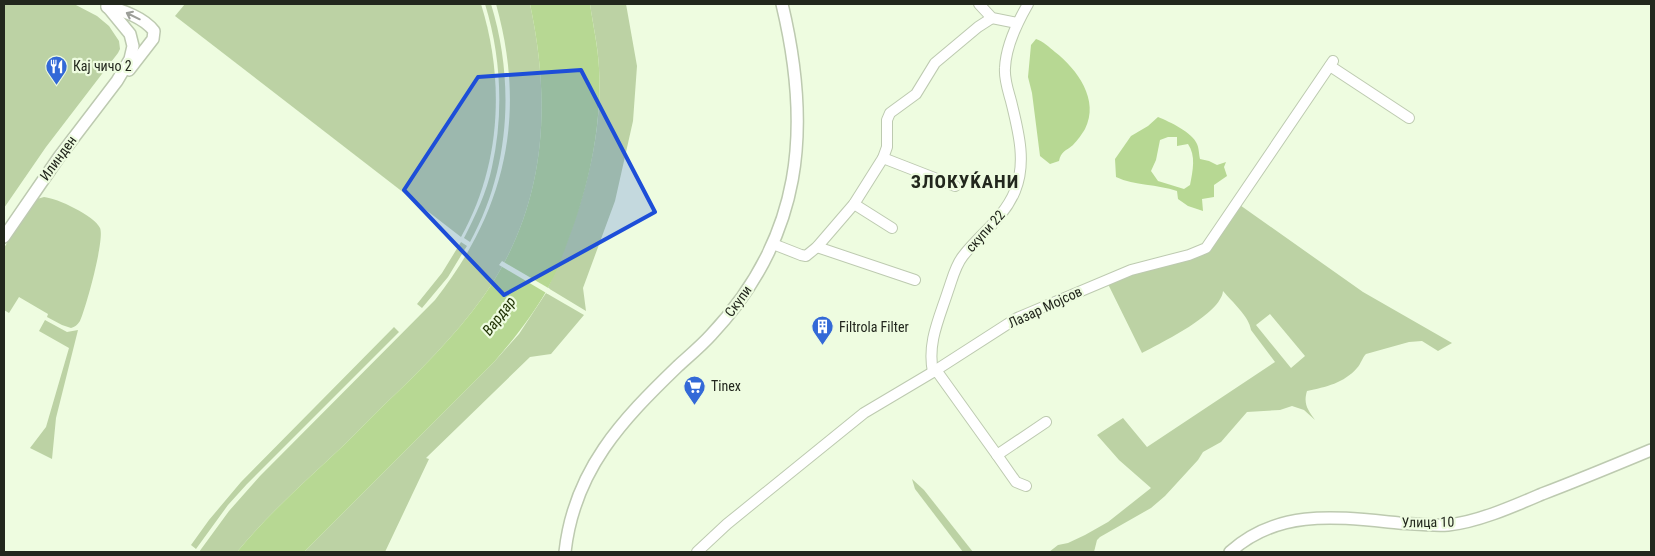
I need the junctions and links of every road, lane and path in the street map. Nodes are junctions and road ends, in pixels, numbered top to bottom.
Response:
1 (782, 4) edge
2 (979, 4) edge
3 (1028, 4) edge
4 (104, 5) edge
5 (992, 18) junction
6 (1017, 23) junction
7 (117, 81) junction
8 (1409, 118) dead end
9 (883, 158) junction
10 (955, 186) dead end
11 (854, 204) junction
12 (892, 228) dead end
13 (4, 237) edge
14 (773, 244) junction
15 (817, 247) junction
16 (915, 280) dead end
17 (935, 371) junction
18 (1046, 422) dead end
19 (1651, 450) edge
20 (997, 455) junction
21 (1026, 486) dead end
22 (565, 552) edge
23 (697, 552) edge
24 (1230, 552) edge

1 - 14 street, Скупи
2 - 5 street
3 - 6 street, скупи 22
4 - 7 street, Илинден
7 -> 4 street, Илинден
5 - 6 street
5 - 9 street
6 - 17 street, скупи 22
7 - 13 street, Илинден
8 - 17 street, Лазар Мојсов
9 - 10 street
9 - 11 street
11 - 12 street
11 - 15 street
14 - 15 street
14 - 22 street, Скупи
15 - 16 street
17 - 20 street
17 - 23 street, Лазар Мојсов
18 - 20 street
19 - 24 street, Улица 10
20 - 21 street

